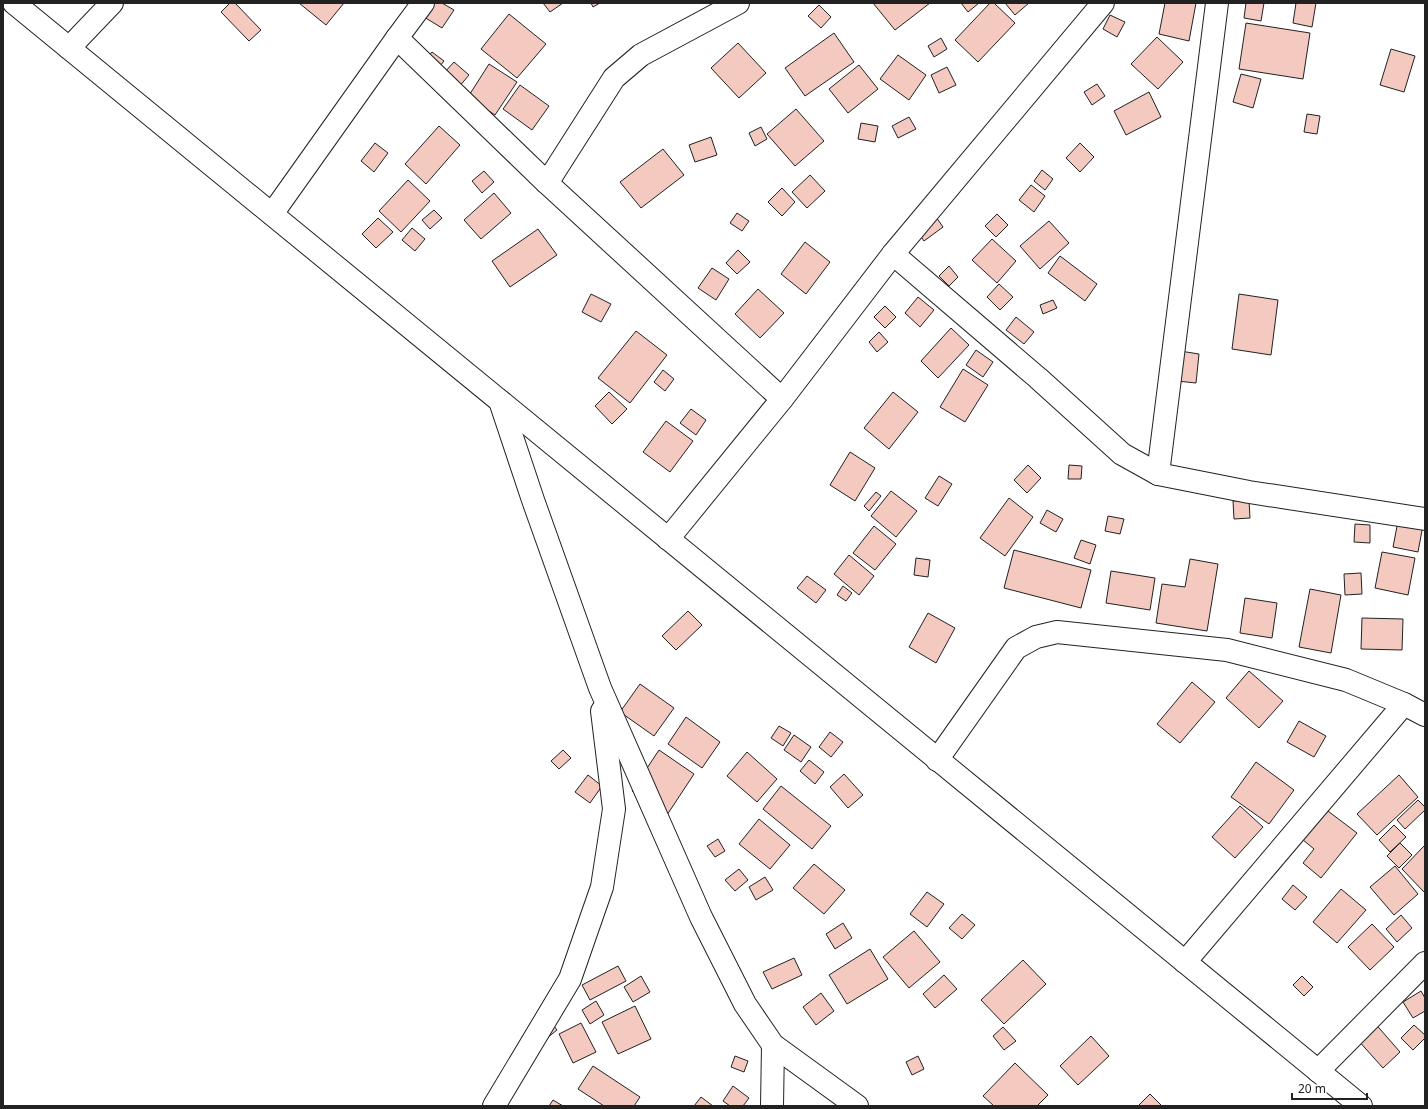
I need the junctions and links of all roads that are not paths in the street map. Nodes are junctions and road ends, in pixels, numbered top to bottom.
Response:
1 (14, 3) edge
2 (112, 3) edge
3 (423, 3) edge
4 (738, 3) edge
5 (1104, 3) edge
6 (1218, 3) edge
7 (397, 38) junction
8 (69, 48) junction
9 (547, 183) junction
10 (272, 214) junction
11 (893, 254) junction
12 (782, 399) junction
13 (500, 401) junction
14 (1158, 474) junction
15 (1425, 519) edge
16 (668, 539) junction
17 (600, 688) junction
18 (1404, 704) junction
19 (1425, 715) edge
20 (937, 760) junction
21 (1185, 962) junction
22 (1425, 963) edge
23 (773, 1045) junction
24 (1318, 1071) junction
25 (494, 1106) edge
26 (772, 1106) edge
27 (857, 1106) edge
28 (1361, 1106) edge

1 - 8 street
2 - 8 street
3 - 7 street
4 - 9 street
5 - 11 street
6 - 14 street
7 - 9 street
7 - 10 street
8 - 10 street
9 - 12 street
10 - 13 street
11 - 12 street
11 - 14 street
12 - 16 street
13 - 16 street
13 - 17 street
14 - 15 street
16 - 20 street
17 - 23 street
17 - 25 street
18 - 19 street
18 - 20 street
18 - 21 street
20 - 21 street
21 - 24 street
22 - 24 street
23 - 26 street
23 - 27 street
24 - 28 street

